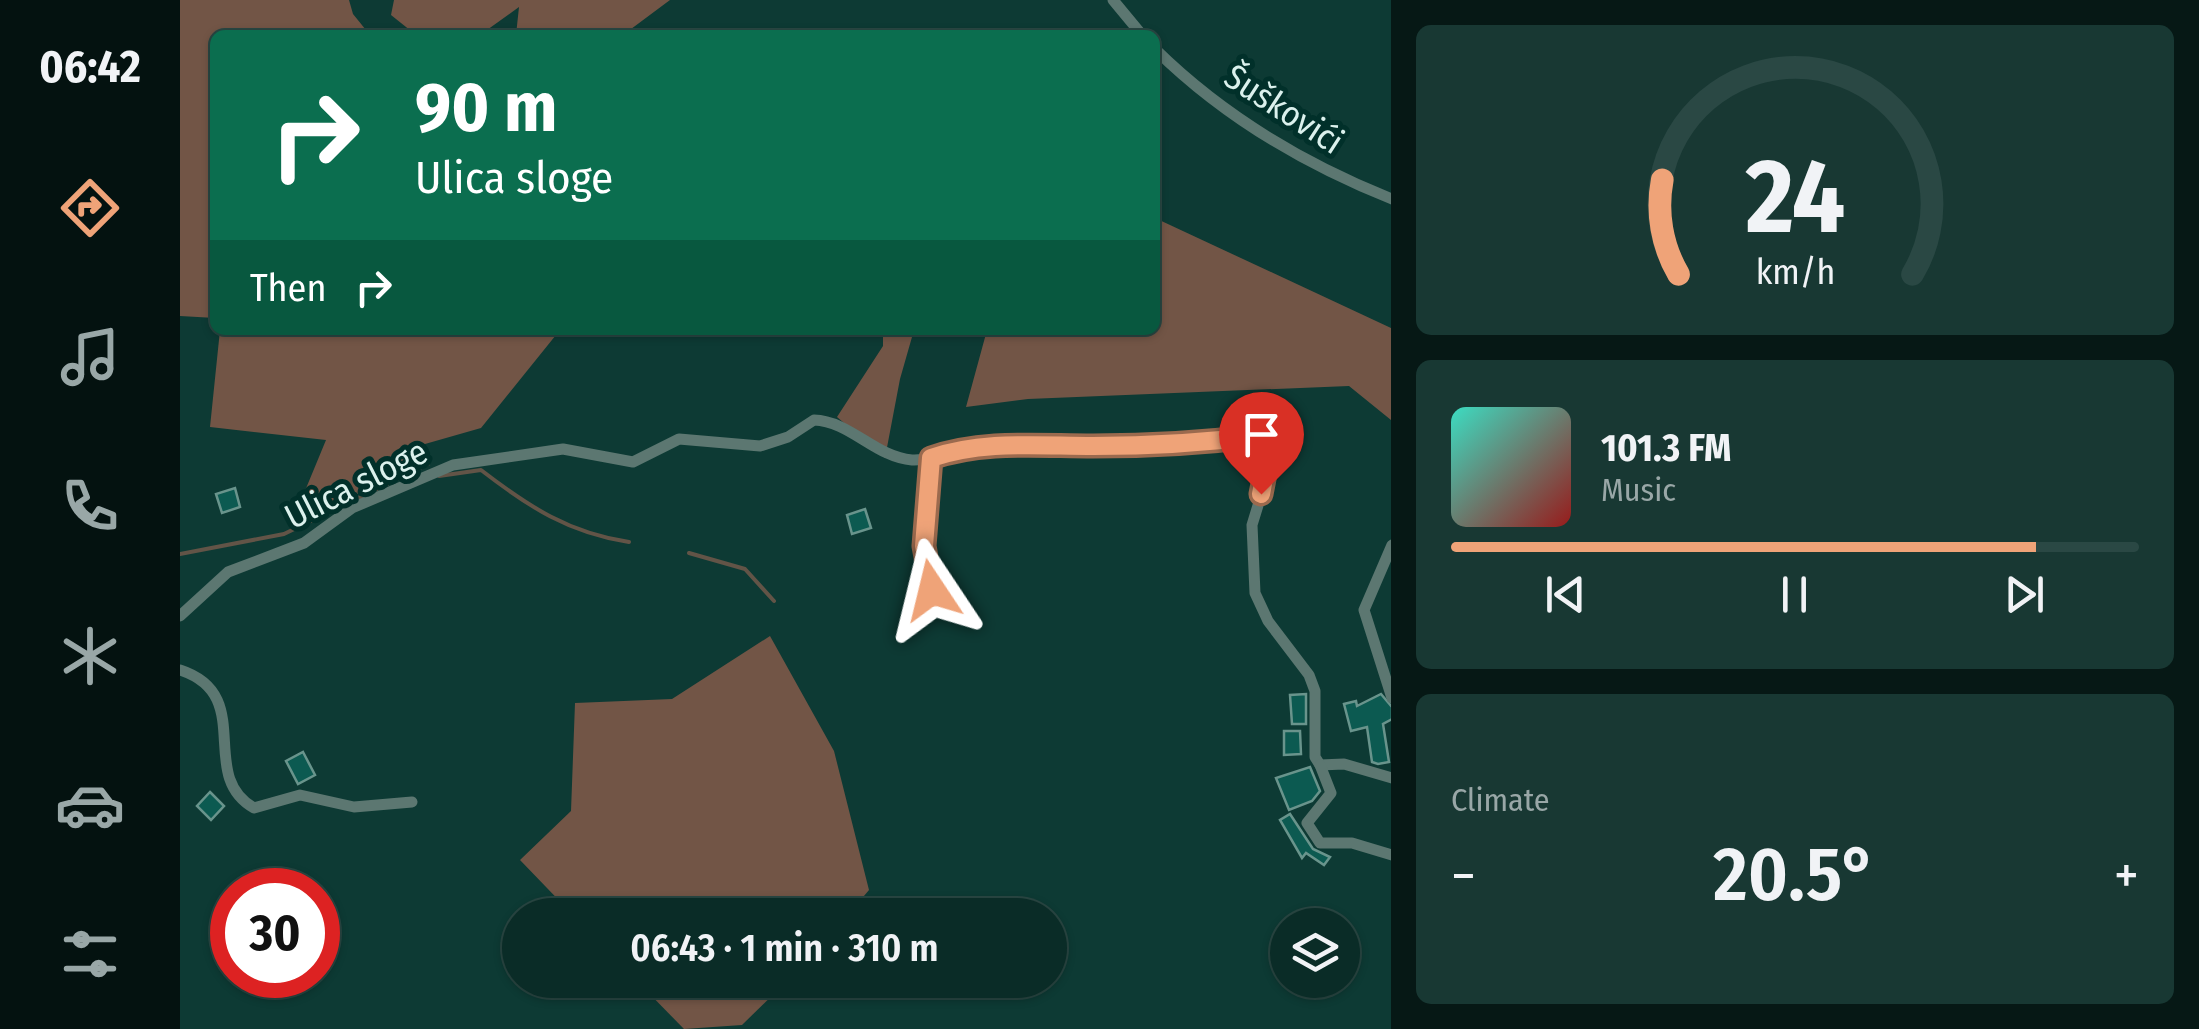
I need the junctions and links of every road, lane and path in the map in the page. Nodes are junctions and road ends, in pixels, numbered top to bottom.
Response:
1 (1112, 0) edge
2 (1138, 30) edge
3 (1160, 52) edge
4 (1391, 199) edge
5 (931, 458) junction
6 (1391, 546) edge
7 (932, 590) dead end
8 (180, 616) edge
9 (180, 670) edge
10 (1391, 695) edge
11 (1320, 765) junction
12 (1391, 778) edge
13 (412, 802) dead end
14 (1391, 855) edge

1 - 2 street
3 - 4 street, Šuškovići
5 - 7 street
5 - 8 street, Ulica sloge
5 - 11 street, Ulica sloge
6 - 10 street
9 - 13 street
11 - 12 street
11 - 14 street

